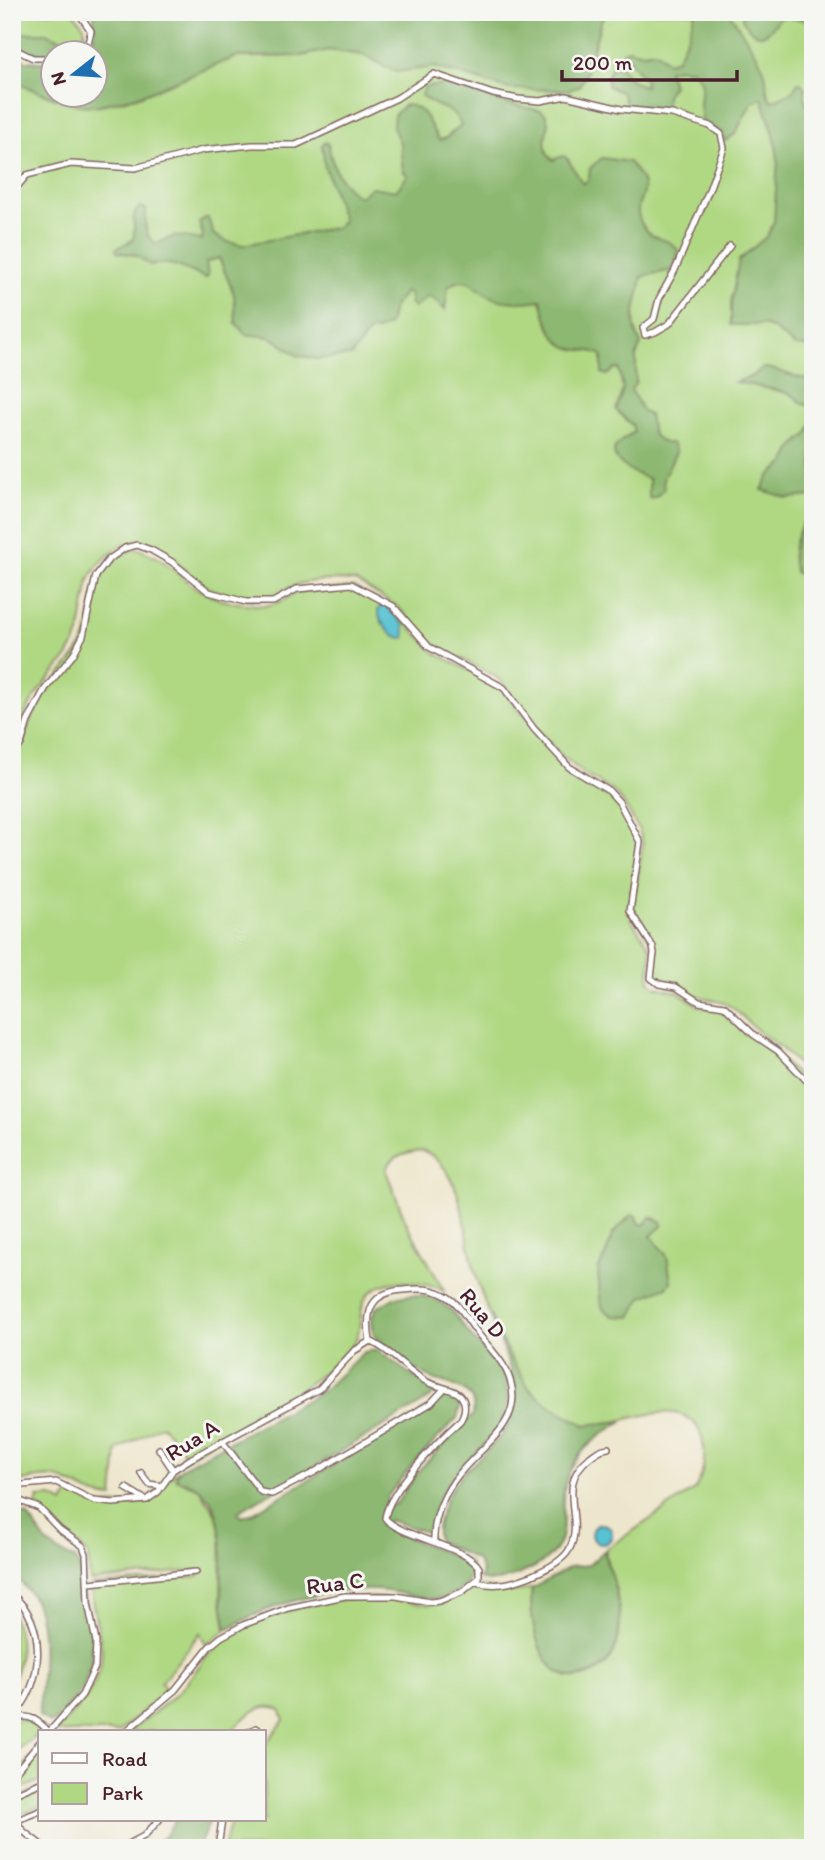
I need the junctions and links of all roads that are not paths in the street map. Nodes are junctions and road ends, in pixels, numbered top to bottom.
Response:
1 (78, 12) edge
2 (90, 38) edge
3 (12, 48) edge
4 (38, 58) edge
5 (12, 193) edge
6 (730, 246) dead end
7 (12, 754) edge
8 (813, 1087) edge
9 (370, 1341) junction
10 (444, 1390) junction
11 (222, 1441) junction
12 (608, 1448) dead end
13 (159, 1449) dead end
14 (173, 1470) junction
15 (141, 1473) dead end
16 (162, 1486) junction
17 (126, 1488) dead end
18 (147, 1500) junction
19 (433, 1541) junction
20 (196, 1572) dead end
21 (475, 1582) junction
22 (89, 1583) junction
23 (12, 1595) edge
24 (12, 1717) edge
25 (47, 1730) edge
26 (51, 1730) edge
27 (127, 1730) edge
28 (38, 1744) edge
29 (12, 1776) edge
30 (38, 1784) edge
31 (12, 1795) edge
32 (38, 1812) edge
33 (14, 1818) edge
34 (157, 1822) edge
35 (222, 1822) edge
36 (23, 1831) junction
37 (12, 1834) edge
38 (45, 1848) edge
39 (121, 1848) edge
40 (218, 1848) edge

1 - 2 street
3 - 4 street
5 - 6 street
7 - 8 street
9 - 10 street
9 - 11 street, Rua A
9 - 19 street, Rua D
10 - 11 street
10 - 19 street
11 - 14 street, Rua A
12 - 21 street
13 - 14 street
14 - 16 street, Rua A
15 - 16 street
16 - 18 street, Rua A
17 - 18 street
18 - 22 street
19 - 21 street
20 - 22 street
21 - 27 street, Rua C
22 - 26 street
23 - 24 street
24 - 25 street
28 - 29 street
30 - 31 street
32 - 33 street
33 - 36 street
34 - 39 street
35 - 40 street
36 - 37 street
36 - 38 street

